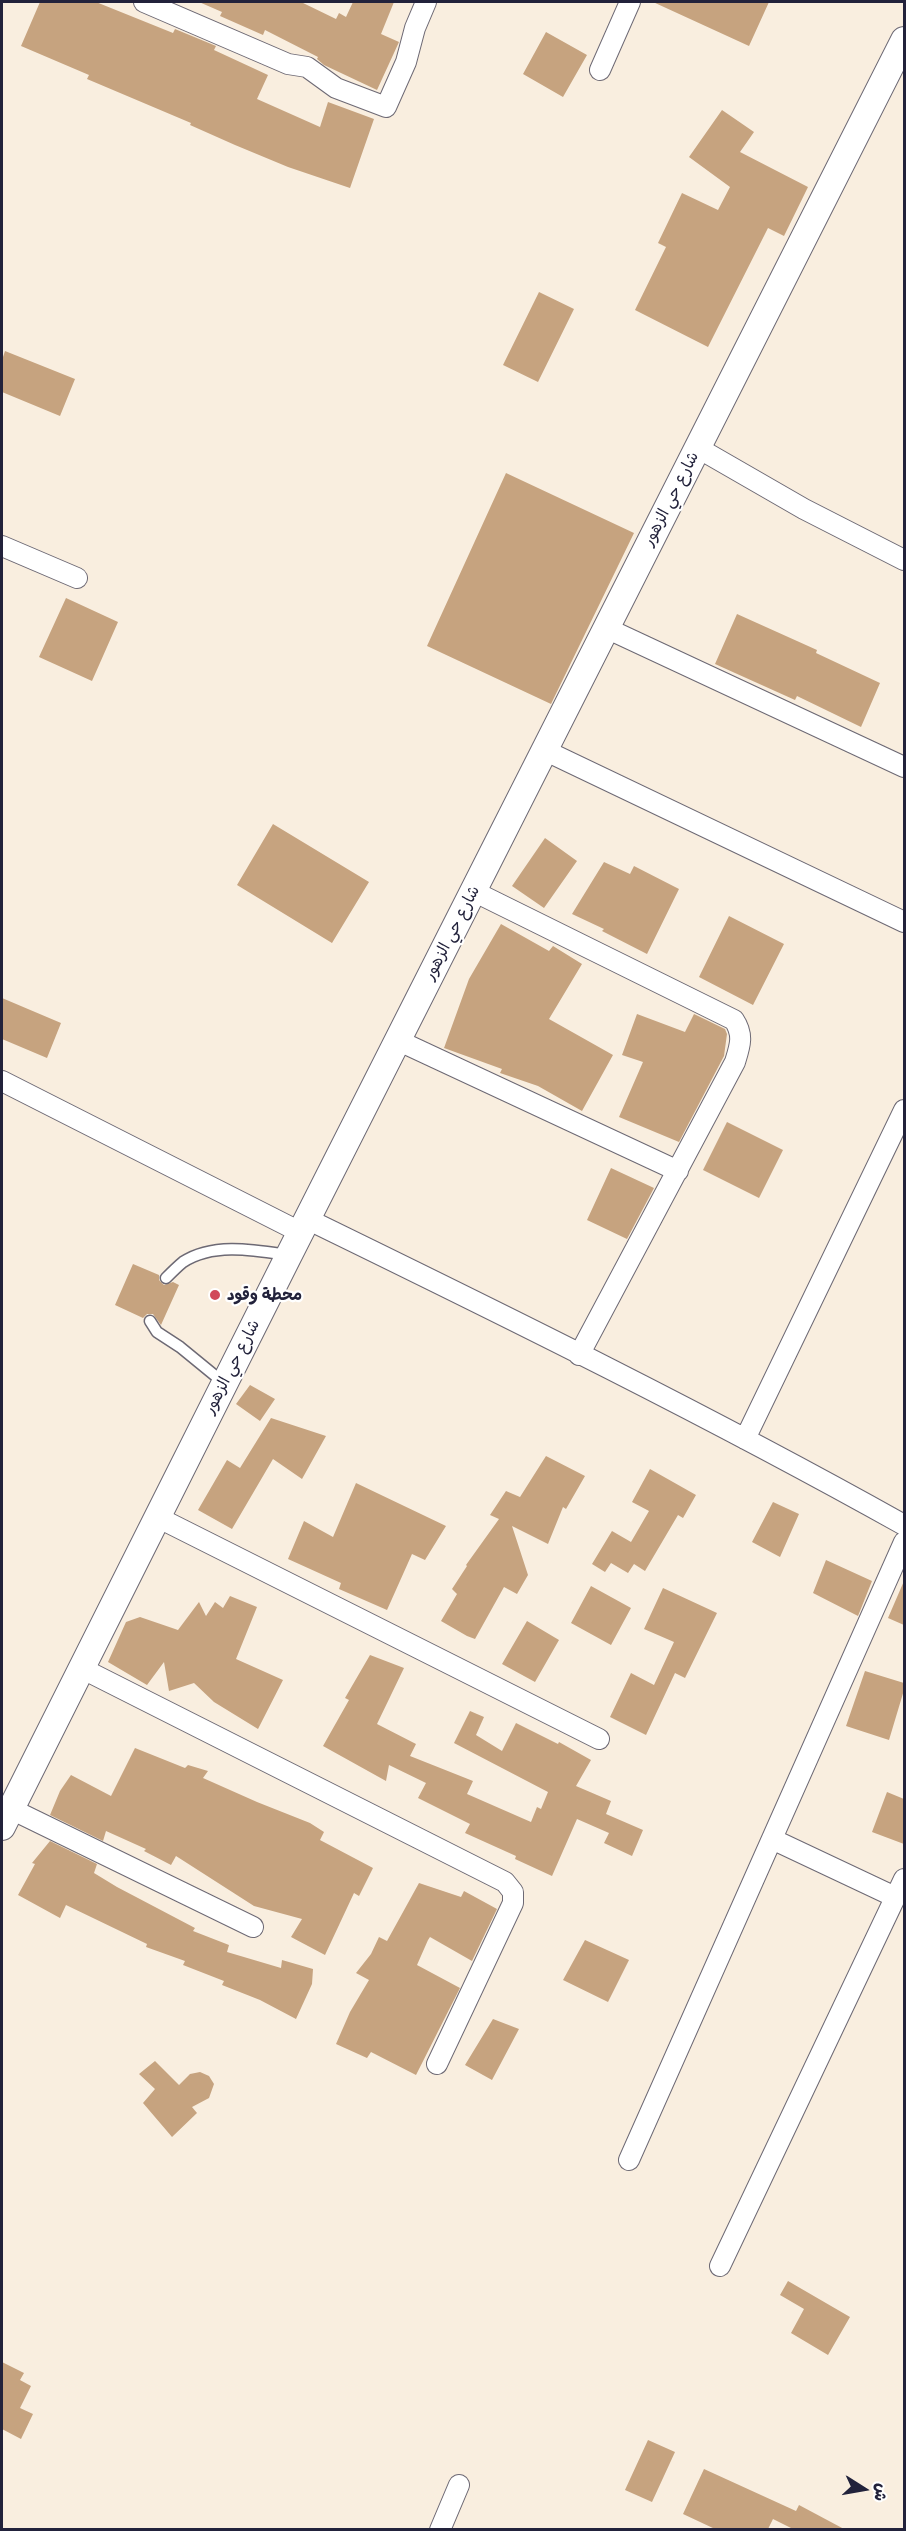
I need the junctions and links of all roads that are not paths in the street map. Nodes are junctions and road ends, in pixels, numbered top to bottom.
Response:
1 (144, 2) edge
2 (426, 2) edge
3 (630, 2) edge
4 (904, 40) edge
5 (600, 70) dead end
6 (698, 448) junction
7 (2, 546) edge
8 (904, 560) edge
9 (77, 578) dead end
10 (606, 628) junction
11 (544, 750) junction
12 (904, 767) edge
13 (473, 891) junction
14 (904, 922) edge
15 (397, 1040) junction
16 (2, 1081) edge
17 (904, 1110) edge
18 (678, 1171) junction
19 (304, 1225) junction
20 (289, 1255) junction
21 (166, 1278) dead end
22 (150, 1321) dead end
23 (579, 1355) junction
24 (224, 1383) junction
25 (745, 1439) junction
26 (157, 1516) junction
27 (904, 1525) edge
28 (904, 1542) edge
29 (81, 1668) junction
30 (598, 1739) dead end
31 (6, 1818) edge
32 (772, 1839) junction
33 (904, 1879) edge
34 (895, 1897) junction
35 (253, 1927) dead end
36 (437, 2064) dead end
37 (629, 2160) dead end
38 (720, 2266) dead end
39 (459, 2485) dead end
40 (440, 2529) edge

1 - 2 street
3 - 5 street
4 - 6 street, شارع حي الزهور
6 - 8 street
6 - 10 street, شارع حي الزهور
7 - 9 street
10 - 11 street, شارع حي الزهور
10 - 12 street
11 - 13 street, شارع حي الزهور
11 - 14 street
13 - 15 street, شارع حي الزهور
13 - 18 street
15 - 18 street
15 - 19 street, شارع حي الزهور
16 - 19 street
17 - 25 street
18 - 23 street
19 - 20 street, شارع حي الزهور
19 - 23 street
20 - 21 lane
20 - 24 street, شارع حي الزهور
22 - 24 lane
23 - 25 street
24 - 26 street, شارع حي الزهور
25 - 27 street
26 - 29 street, شارع حي الزهور
26 - 30 street
28 - 32 street
29 - 31 street, شارع حي الزهور
29 - 36 street
31 - 35 street
32 - 34 street
32 - 37 street
33 - 34 street
34 - 38 street
39 - 40 street

